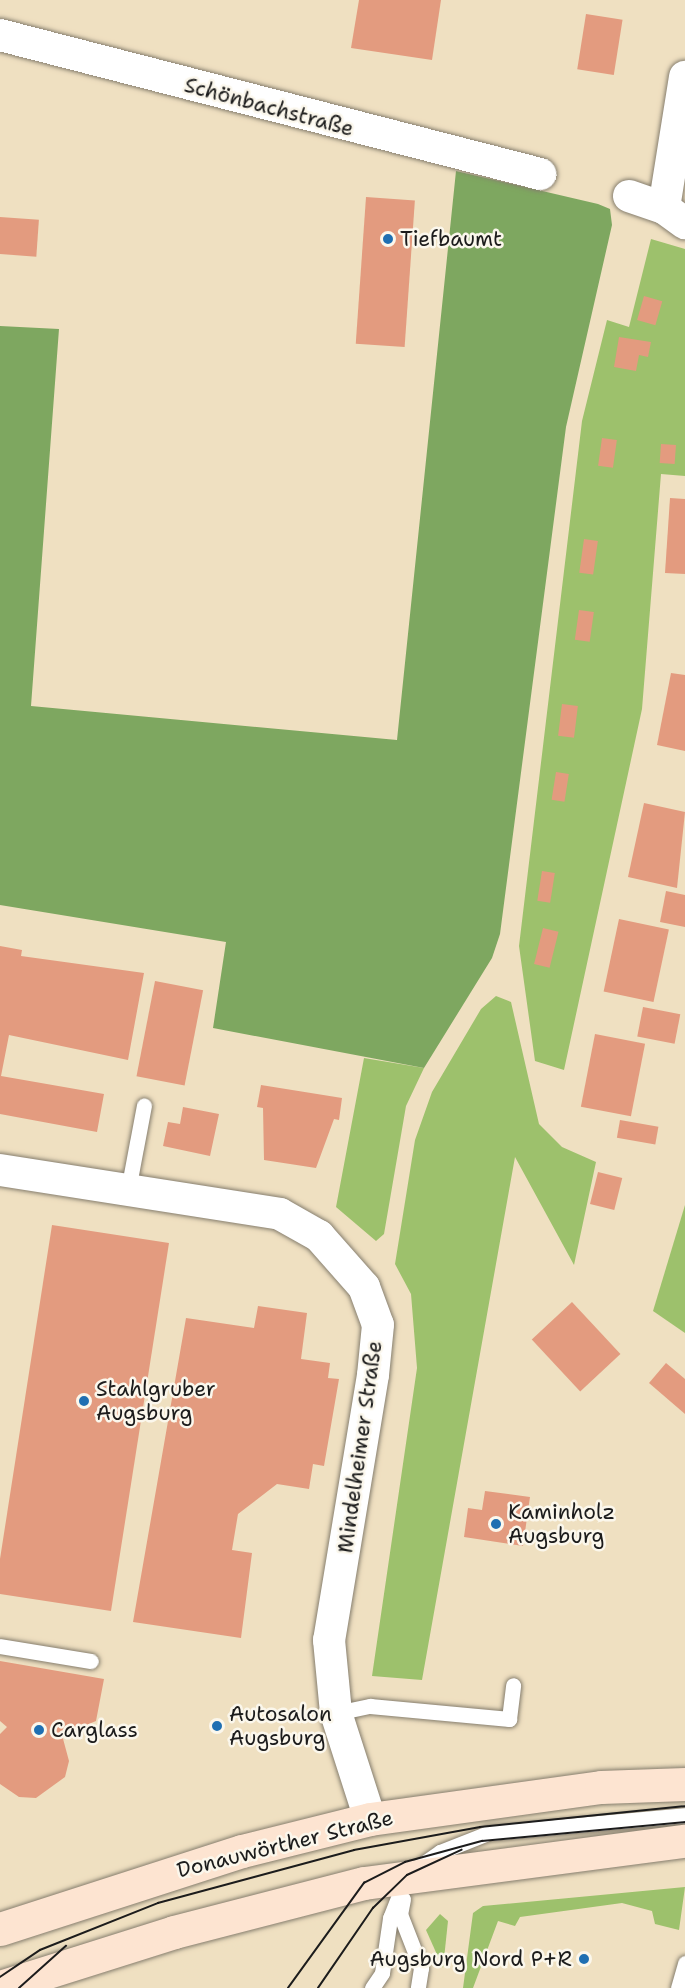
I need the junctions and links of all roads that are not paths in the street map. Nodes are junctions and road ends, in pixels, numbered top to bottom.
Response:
1 (0, 35) edge
2 (685, 78) edge
3 (540, 174) dead end
4 (629, 196) dead end
5 (674, 216) edge
6 (144, 1105) dead end
7 (0, 1170) edge
8 (128, 1190) junction
9 (0, 1646) edge
10 (91, 1661) dead end
11 (513, 1685) dead end
12 (336, 1713) junction
13 (685, 1784) edge
14 (685, 1815) edge
15 (370, 1819) junction
16 (685, 1841) edge
17 (407, 1875) junction
18 (0, 1929) edge
19 (685, 1963) edge
20 (0, 1987) edge
21 (372, 1988) edge
22 (418, 1988) edge
23 (678, 1988) edge

1 - 3 street, Schönbachstraße
2 - 5 street
4 - 5 street
6 - 8 lane
7 - 8 street, Mindelheimer Straße
8 - 12 street, Mindelheimer Straße
9 - 10 lane
11 - 12 lane
12 - 15 street, Mindelheimer Straße
13 - 15 main road, Donauwörther Straße
14 - 17 lane
15 - 18 main road, Donauwörther Straße
16 - 17 main road
17 - 20 main road
17 - 21 lane
17 - 22 lane
19 - 23 lane

